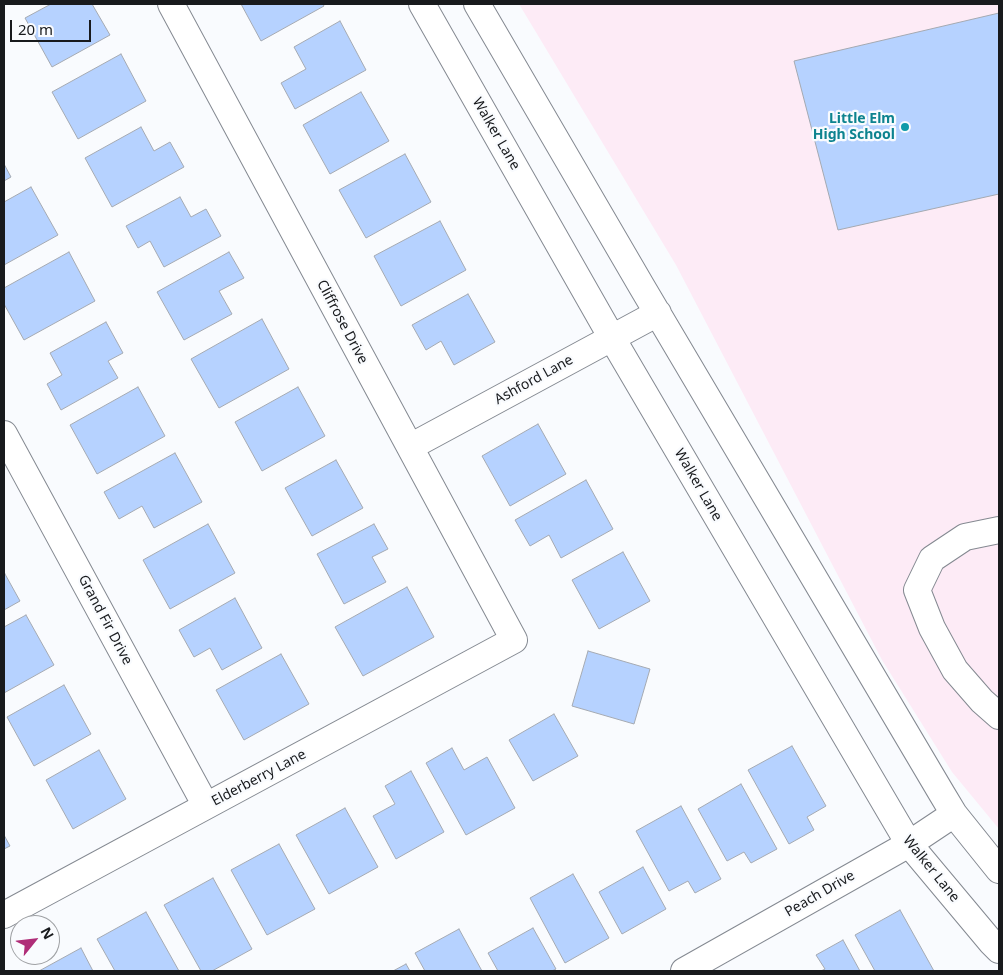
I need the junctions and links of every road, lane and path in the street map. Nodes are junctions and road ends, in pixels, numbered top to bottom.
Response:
1 (171, 4) edge
2 (422, 4) edge
3 (477, 4) edge
4 (658, 313) junction
5 (612, 338) junction
6 (4, 434) edge
7 (410, 447) junction
8 (999, 530) edge
9 (514, 640) joint
10 (999, 716) edge
11 (206, 806) junction
12 (954, 814) junction
13 (909, 844) junction
14 (999, 870) edge
15 (4, 916) edge
16 (999, 950) edge
17 (684, 971) edge

1 - 7 street, Cliffrose Drive
2 - 5 street, Walker Lane
3 - 4 street
4 - 5 street, Ashford Lane
4 - 12 street
5 - 7 street, Ashford Lane
5 - 13 street, Walker Lane
6 - 11 street, Grand Fir Drive
7 - 9 street, Cliffrose Drive
8 - 10 street
9 - 11 street, Elderberry Lane
11 - 15 street, Elderberry Lane
12 - 13 street, Peach Drive
12 - 14 street
13 - 16 street, Walker Lane
13 - 17 street, Peach Drive

